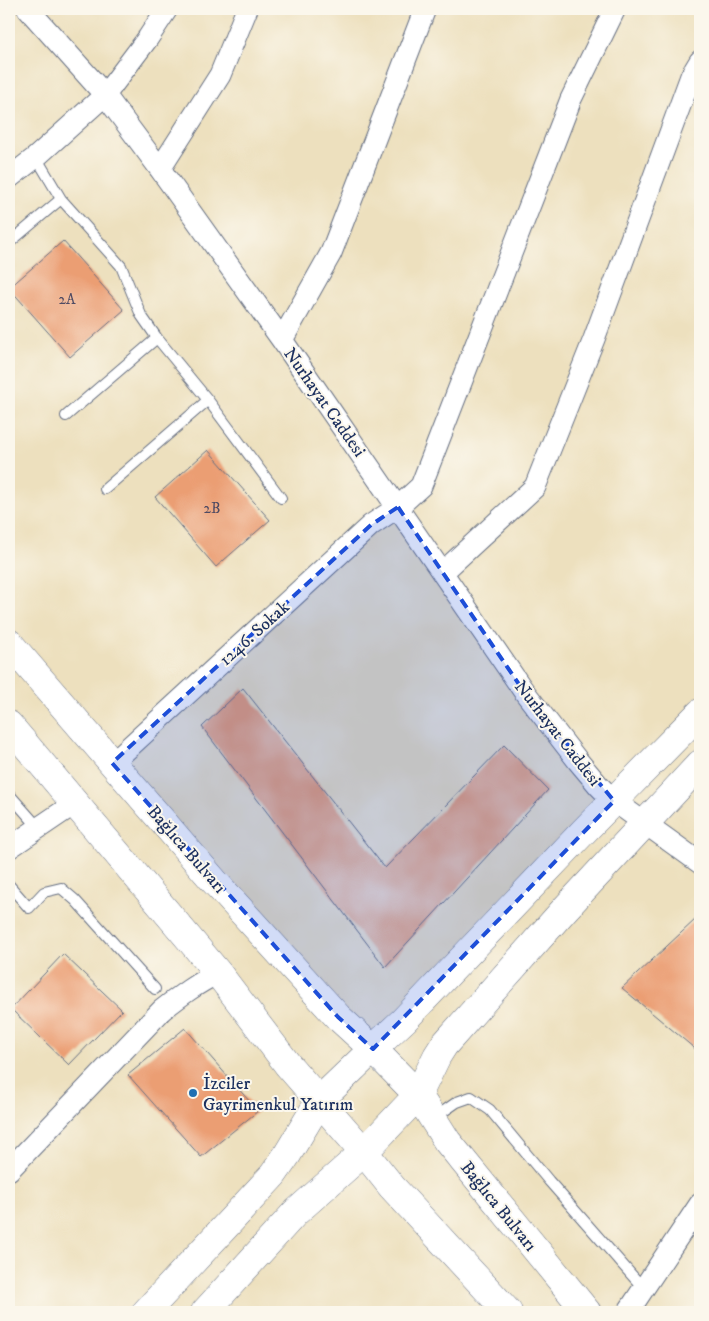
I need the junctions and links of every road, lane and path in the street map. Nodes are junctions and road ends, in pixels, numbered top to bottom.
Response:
1 (28, 9) edge
2 (167, 9) edge
3 (246, 9) edge
4 (426, 9) edge
5 (615, 9) edge
6 (700, 62) edge
7 (105, 95) junction
8 (36, 158) junction
9 (160, 169) junction
10 (9, 178) edge
11 (61, 199) junction
12 (9, 243) edge
13 (157, 338) junction
14 (282, 340) junction
15 (208, 400) junction
16 (66, 416) dead end
17 (105, 488) dead end
18 (281, 498) dead end
19 (398, 507) junction
20 (443, 572) junction
21 (9, 643) edge
22 (700, 713) edge
23 (9, 725) edge
24 (112, 763) junction
25 (700, 764) edge
26 (9, 794) edge
27 (614, 801) junction
28 (74, 804) junction
29 (643, 823) junction
30 (38, 828) junction
31 (9, 848) edge
32 (700, 863) edge
33 (9, 886) edge
34 (218, 973) junction
35 (156, 989) dead end
36 (373, 1049) junction
37 (418, 1095) junction
38 (320, 1100) junction
39 (432, 1119) junction
40 (364, 1152) junction
41 (9, 1170) edge
42 (700, 1204) edge
43 (644, 1289) junction
44 (146, 1312) edge
45 (206, 1312) edge
46 (508, 1312) edge
47 (587, 1312) edge
48 (628, 1312) edge

1 - 7 street, Nurhayat Caddesi
2 - 7 street
3 - 9 street
4 - 14 street
5 - 19 street, 1246. Sokak
6 - 20 street
7 - 8 street
7 - 9 street, Nurhayat Caddesi
8 - 10 street
8 - 11 lane
9 - 14 street, Nurhayat Caddesi
11 - 12 lane
11 - 13 lane
13 - 15 lane
13 - 16 lane
14 - 19 street, Nurhayat Caddesi
15 - 17 lane
15 - 18 lane
19 - 20 street, Nurhayat Caddesi
19 - 24 street, 1246. Sokak
20 - 27 street, Nurhayat Caddesi
21 - 24 main road, Bağlıca Bulvarı
22 - 27 main road
23 - 28 main road
24 - 36 main road, Bağlıca Bulvarı
25 - 29 main road
26 - 30 lane
27 - 29 street, Nurhayat Caddesi
27 - 36 main road
28 - 30 street
28 - 34 main road
29 - 32 street, Nurhayat Caddesi
29 - 37 main road
30 - 31 street
33 - 35 lane
34 - 38 main road
34 - 41 street
36 - 37 main road, Bağlıca Bulvarı
36 - 38 main road
37 - 39 main road, Bağlıca Bulvarı
37 - 40 main road
38 - 40 main road
38 - 44 main road
39 - 43 lane
39 - 47 main road, Bağlıca Bulvarı
40 - 45 main road
40 - 46 main road
42 - 43 street
43 - 48 street

